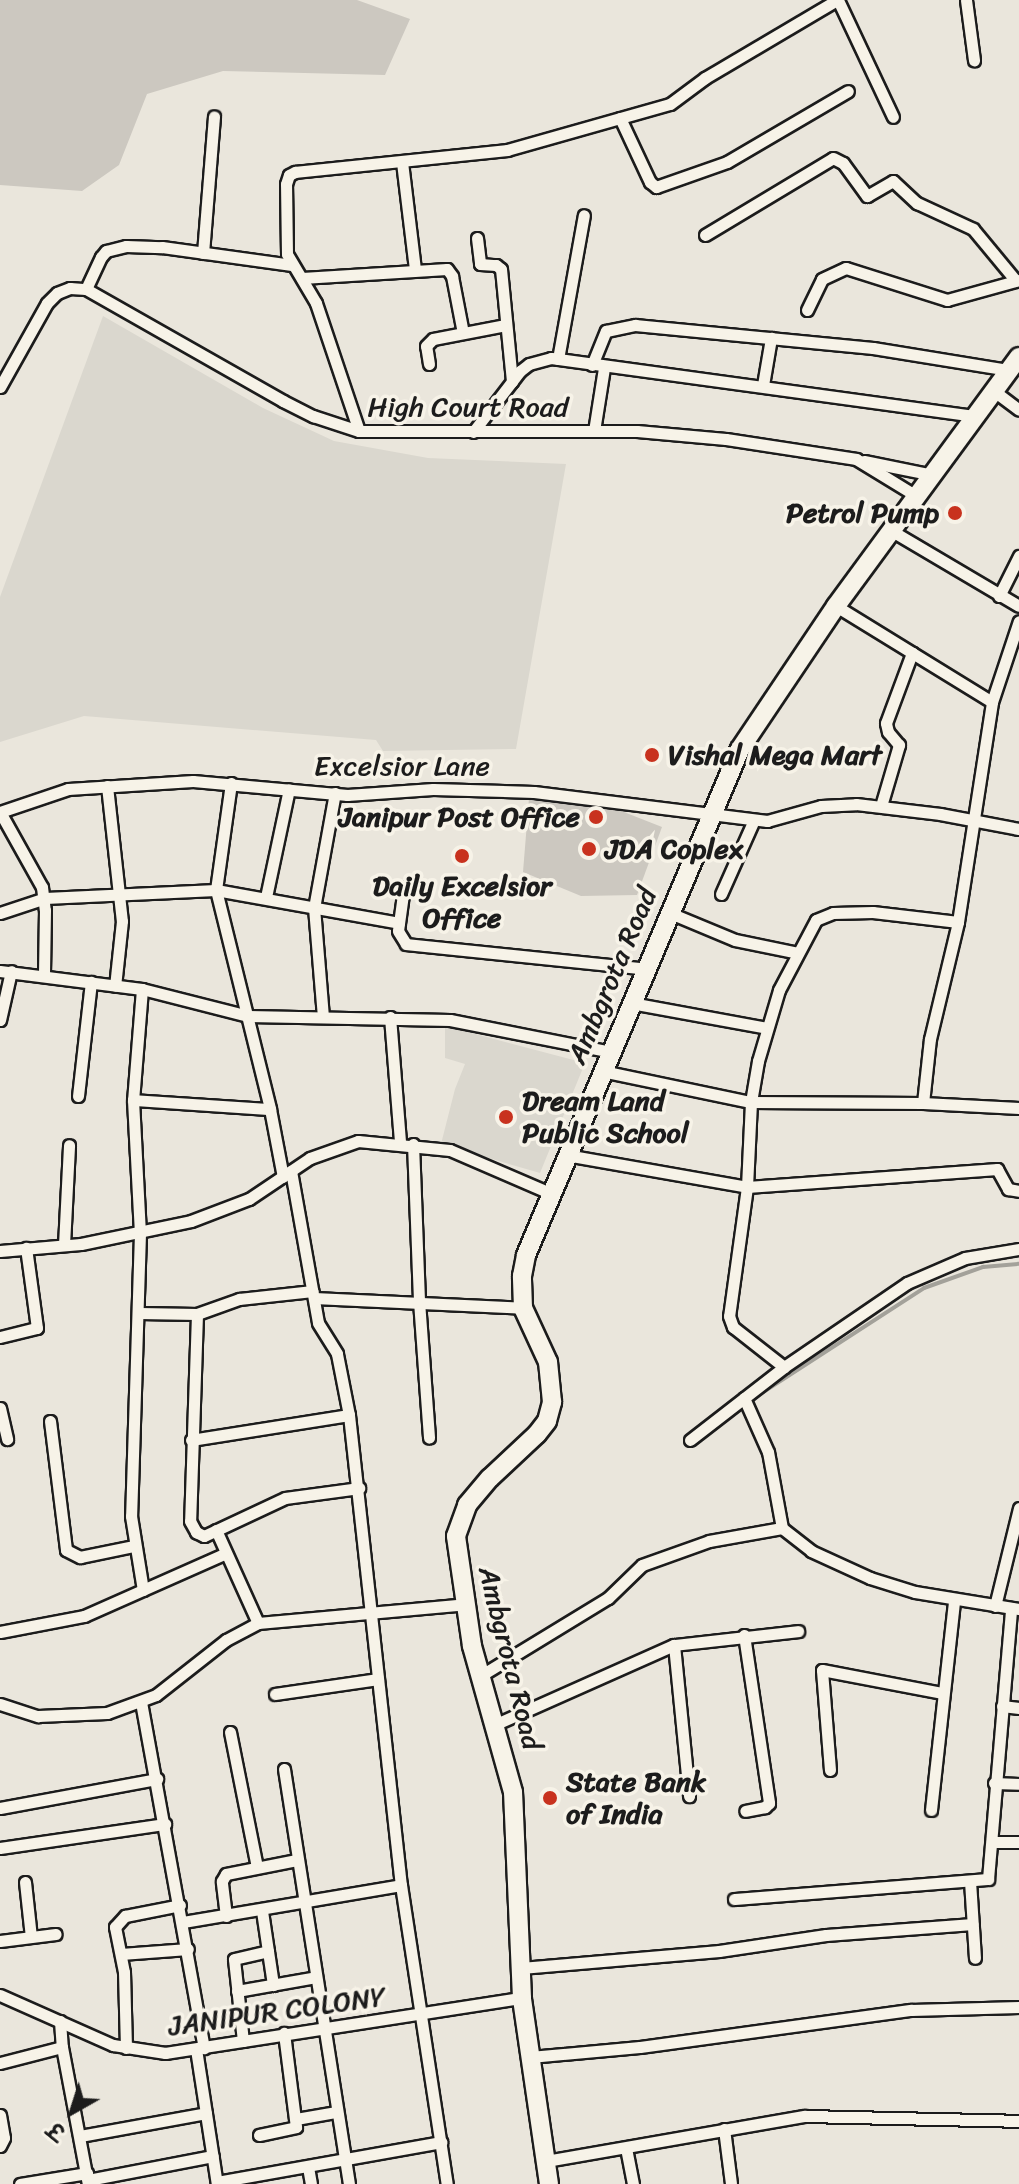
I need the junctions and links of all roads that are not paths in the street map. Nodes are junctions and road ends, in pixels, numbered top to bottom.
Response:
1 (838, 0) edge
2 (966, 0) edge
3 (974, 60) dead end
4 (848, 91) dead end
5 (214, 116) dead end
6 (893, 117) dead end
7 (620, 118) junction
8 (402, 162) junction
9 (584, 215) dead end
10 (705, 235) dead end
11 (477, 238) dead end
12 (203, 253) junction
13 (292, 265) junction
14 (415, 270) junction
15 (302, 278) junction
16 (1018, 280) edge
17 (86, 289) junction
18 (807, 310) dead end
19 (506, 325) junction
20 (463, 333) junction
21 (771, 338) junction
22 (558, 359) junction
23 (429, 364) dead end
24 (1014, 364) edge
25 (598, 367) junction
26 (512, 381) junction
27 (763, 385) junction
28 (0, 387) edge
29 (994, 391) junction
30 (1019, 410) edge
31 (977, 416) junction
32 (359, 431) junction
33 (594, 431) junction
34 (473, 432) junction
35 (856, 459) junction
36 (933, 475) junction
37 (918, 497) junction
38 (892, 531) junction
39 (1019, 556) edge
40 (999, 596) junction
41 (836, 606) junction
42 (1019, 606) edge
43 (1019, 621) edge
44 (912, 653) junction
45 (992, 702) junction
46 (231, 783) junction
47 (107, 786) junction
48 (289, 789) junction
49 (335, 793) junction
50 (881, 806) junction
51 (711, 811) junction
52 (0, 812) edge
53 (973, 819) junction
54 (754, 820) junction
55 (1019, 829) edge
56 (404, 887) dead end
57 (216, 890) junction
58 (119, 892) junction
59 (721, 894) dead end
60 (266, 897) junction
61 (45, 898) junction
62 (314, 908) junction
63 (0, 913) edge
64 (670, 913) junction
65 (958, 922) junction
66 (399, 923) junction
67 (798, 953) junction
68 (646, 969) junction
69 (6, 971) edge
70 (44, 976) junction
71 (91, 982) junction
72 (115, 986) junction
73 (142, 989) junction
74 (631, 1003) junction
75 (248, 1016) junction
76 (323, 1017) junction
77 (390, 1017) junction
78 (0, 1020) edge
79 (767, 1028) junction
80 (611, 1052) junction
81 (602, 1071) junction
82 (78, 1096) dead end
83 (133, 1100) junction
84 (751, 1102) junction
85 (923, 1103) junction
86 (1019, 1108) edge
87 (270, 1109) junction
88 (406, 1143) junction
89 (69, 1145) dead end
90 (566, 1155) junction
91 (287, 1174) junction
92 (747, 1187) junction
93 (1019, 1191) edge
94 (550, 1193) junction
95 (140, 1233) junction
96 (64, 1245) junction
97 (26, 1248) junction
98 (1019, 1249) edge
99 (0, 1251) edge
100 (314, 1294) junction
101 (419, 1301) junction
102 (523, 1308) junction
103 (139, 1313) junction
104 (197, 1314) junction
105 (0, 1337) edge
106 (784, 1367) junction
107 (744, 1398) junction
108 (0, 1408) edge
109 (349, 1415) junction
110 (50, 1421) dead end
111 (429, 1438) dead end
112 (7, 1439) dead end
113 (191, 1440) junction
114 (690, 1440) dead end
115 (359, 1488) junction
116 (1019, 1508) edge
117 (782, 1528) junction
118 (216, 1530) junction
119 (133, 1546) junction
120 (226, 1553) junction
121 (143, 1590) junction
122 (954, 1600) junction
123 (465, 1604) junction
124 (995, 1606) junction
125 (1015, 1608) edge
126 (371, 1614) junction
127 (258, 1623) junction
128 (798, 1631) dead end
129 (0, 1632) edge
130 (744, 1635) junction
131 (674, 1645) junction
132 (480, 1676) junction
133 (378, 1679) junction
134 (943, 1693) junction
135 (275, 1694) dead end
136 (141, 1702) junction
137 (0, 1704) edge
138 (1002, 1706) junction
139 (1019, 1708) edge
140 (494, 1725) junction
141 (230, 1732) dead end
142 (284, 1769) dead end
143 (830, 1770) dead end
144 (157, 1779) junction
145 (994, 1783) junction
146 (1019, 1784) edge
147 (689, 1796) dead end
148 (0, 1808) edge
149 (931, 1810) dead end
150 (745, 1811) dead end
151 (165, 1824) junction
152 (992, 1842) junction
153 (1019, 1842) edge
154 (0, 1848) edge
155 (297, 1860) junction
156 (257, 1867) junction
157 (970, 1881) junction
158 (25, 1882) dead end
159 (401, 1885) junction
160 (734, 1899) dead end
161 (303, 1904) junction
162 (180, 1905) junction
163 (262, 1911) junction
164 (226, 1916) junction
165 (183, 1922) junction
166 (973, 1924) junction
167 (56, 1934) dead end
168 (31, 1937) junction
169 (0, 1941) edge
170 (188, 1949) junction
171 (268, 1951) junction
172 (121, 1954) junction
173 (975, 1958) dead end
174 (521, 1968) junction
175 (316, 1977) junction
176 (273, 1985) junction
177 (237, 1991) junction
178 (0, 1995) edge
179 (522, 1998) junction
180 (1019, 2007) edge
181 (420, 2016) junction
182 (60, 2021) junction
183 (326, 2027) junction
184 (284, 2033) junction
185 (243, 2041) junction
186 (62, 2047) junction
187 (126, 2048) junction
188 (200, 2049) junction
189 (530, 2057) junction
190 (0, 2063) edge
191 (336, 2112) junction
192 (206, 2113) junction
193 (0, 2115) edge
194 (296, 2119) junction
195 (1019, 2121) edge
196 (724, 2129) junction
197 (259, 2135) dead end
198 (80, 2136) junction
199 (441, 2142) junction
200 (0, 2146) edge
201 (626, 2148) junction
202 (213, 2156) junction
203 (345, 2161) junction
204 (546, 2161) junction
205 (308, 2167) junction
206 (88, 2179) edge
207 (217, 2183) edge
208 (20, 2184) edge
209 (311, 2184) edge
210 (349, 2184) edge
211 (447, 2184) edge
212 (549, 2184) edge
213 (633, 2184) edge
214 (731, 2184) edge

1 - 6 street
1 - 7 street
2 - 3 street
4 - 7 street
5 - 12 street
7 - 8 street
8 - 13 street
8 - 14 street
9 - 22 street
10 - 16 street
11 - 19 street
12 - 13 street
12 - 17 street
13 - 15 street
14 - 15 street
14 - 20 street
15 - 32 street
16 - 18 street
17 - 28 street
17 - 32 street, High Court Road
19 - 20 street
19 - 26 street
20 - 23 street
21 - 24 street
21 - 25 street
21 - 27 street
22 - 25 street
22 - 26 street
24 - 29 main road, Ambgrota Road
25 - 27 street
25 - 33 street
26 - 34 street
27 - 31 street
29 - 30 street
29 - 31 main road, Ambgrota Road
31 - 36 main road, Ambgrota Road
32 - 34 street, High Court Road
33 - 34 street, High Court Road
33 - 35 street, High Court Road
35 - 36 street
35 - 37 street, High Court Road
36 - 37 main road, Ambgrota Road
37 - 38 main road, Ambgrota Road
38 - 40 street
38 - 41 main road, Ambgrota Road
39 - 40 street
40 - 42 street
41 - 44 street
41 - 51 main road, Ambgrota Road
43 - 45 street
44 - 45 street
44 - 50 street
45 - 53 street
46 - 47 street, Excelsior Lane
46 - 48 street, Excelsior Lane
46 - 57 street
47 - 52 street, Excelsior Lane
47 - 58 street
48 - 49 street, Excelsior Lane
48 - 60 street
49 - 51 street, Excelsior Lane
49 - 62 street
50 - 53 street, Excelsior Lane
50 - 54 street, Excelsior Lane
51 - 54 street, Excelsior Lane
51 - 64 main road, Ambgrota Road
52 - 61 street
53 - 55 street, Excelsior Lane
53 - 65 street
54 - 59 street
56 - 66 street
57 - 58 street
57 - 60 street
57 - 75 street
58 - 61 street
58 - 72 street
60 - 62 street
61 - 63 street
61 - 70 street
62 - 66 street
62 - 76 street
64 - 67 street
64 - 68 main road, Ambgrota Road
65 - 67 street
65 - 85 street
66 - 68 street
67 - 79 street
68 - 74 main road, Ambgrota Road
69 - 70 street
69 - 78 street
70 - 71 street
71 - 72 street
71 - 82 street
72 - 73 street
73 - 75 street
73 - 83 street
74 - 79 street
74 - 80 main road, Ambgrota Road
75 - 76 street
75 - 87 street
76 - 77 street
77 - 80 street
77 - 88 street
79 - 84 street
80 - 81 main road, Ambgrota Road
81 - 84 street
81 - 90 main road, Ambgrota Road
83 - 87 street
83 - 95 street
84 - 85 street
84 - 92 street
85 - 86 street
87 - 91 street
88 - 91 street
88 - 94 street
88 - 101 street
89 - 96 street
90 - 92 street
90 - 94 main road, Ambgrota Road
91 - 95 street
91 - 100 street
92 - 93 street
92 - 106 street
94 - 102 main road, Ambgrota Road
95 - 96 street
95 - 103 street
96 - 97 street
97 - 99 street
97 - 105 street
98 - 106 street
100 - 101 street
100 - 104 street
100 - 109 street
101 - 102 street
101 - 111 street
102 - 123 main road, Ambgrota Road
103 - 104 street
103 - 119 street
104 - 113 street
106 - 107 street
107 - 114 street
107 - 117 street
108 - 112 street
109 - 113 street
109 - 115 street
110 - 119 street
113 - 118 street
115 - 118 street
115 - 126 street
116 - 124 street
117 - 122 street
117 - 132 street
118 - 120 street
119 - 121 street
120 - 121 street
120 - 127 street
121 - 129 street
122 - 124 street
122 - 134 street
123 - 126 street
123 - 132 main road, Ambgrota Road
124 - 125 street
125 - 138 street
126 - 127 street
126 - 133 street
127 - 136 street
128 - 130 street
130 - 131 street
130 - 150 street
131 - 140 street
131 - 147 street
132 - 140 main road, Ambgrota Road
133 - 135 street
133 - 159 street
134 - 143 street
134 - 149 street
136 - 137 street
136 - 144 street
138 - 139 street
138 - 145 street
140 - 174 main road, Ambgrota Road
141 - 156 street
142 - 155 street
144 - 148 street
144 - 151 street
145 - 146 street
145 - 152 street
151 - 154 street
151 - 162 street
152 - 153 street
152 - 157 street
155 - 156 street
155 - 161 street
156 - 164 street
157 - 160 street
157 - 166 street
158 - 168 street
159 - 161 street
159 - 181 street
161 - 163 street
161 - 175 street
162 - 165 street
162 - 172 street
163 - 164 street
163 - 171 street
164 - 165 street
165 - 170 street
166 - 173 street
166 - 174 street
167 - 168 street
168 - 169 street
170 - 172 street
170 - 188 street
171 - 176 street
171 - 177 street
172 - 187 street
174 - 179 main road, Ambgrota Road
175 - 176 street
175 - 183 street
176 - 177 street
177 - 185 street
178 - 182 street, JANIPUR COLONY
179 - 181 street, JANIPUR COLONY
179 - 189 main road, Ambgrota Road
180 - 189 street
181 - 183 street, JANIPUR COLONY
181 - 199 street
182 - 186 street
182 - 187 street, JANIPUR COLONY
183 - 184 street, JANIPUR COLONY
183 - 191 street
184 - 185 street, JANIPUR COLONY
184 - 194 street
185 - 188 street, JANIPUR COLONY
186 - 190 street
186 - 198 street
187 - 188 street, JANIPUR COLONY
188 - 192 street
189 - 204 main road, Ambgrota Road
191 - 194 street
191 - 203 street
192 - 198 street
192 - 202 street
193 - 200 street
194 - 197 street
195 - 196 street
196 - 201 street
196 - 214 street
198 - 206 street
199 - 203 street
199 - 211 street
201 - 204 street
201 - 213 street
202 - 206 street
202 - 207 street
203 - 205 street
203 - 210 street
204 - 212 main road, Ambgrota Road
205 - 207 street
205 - 209 street
206 - 208 street

